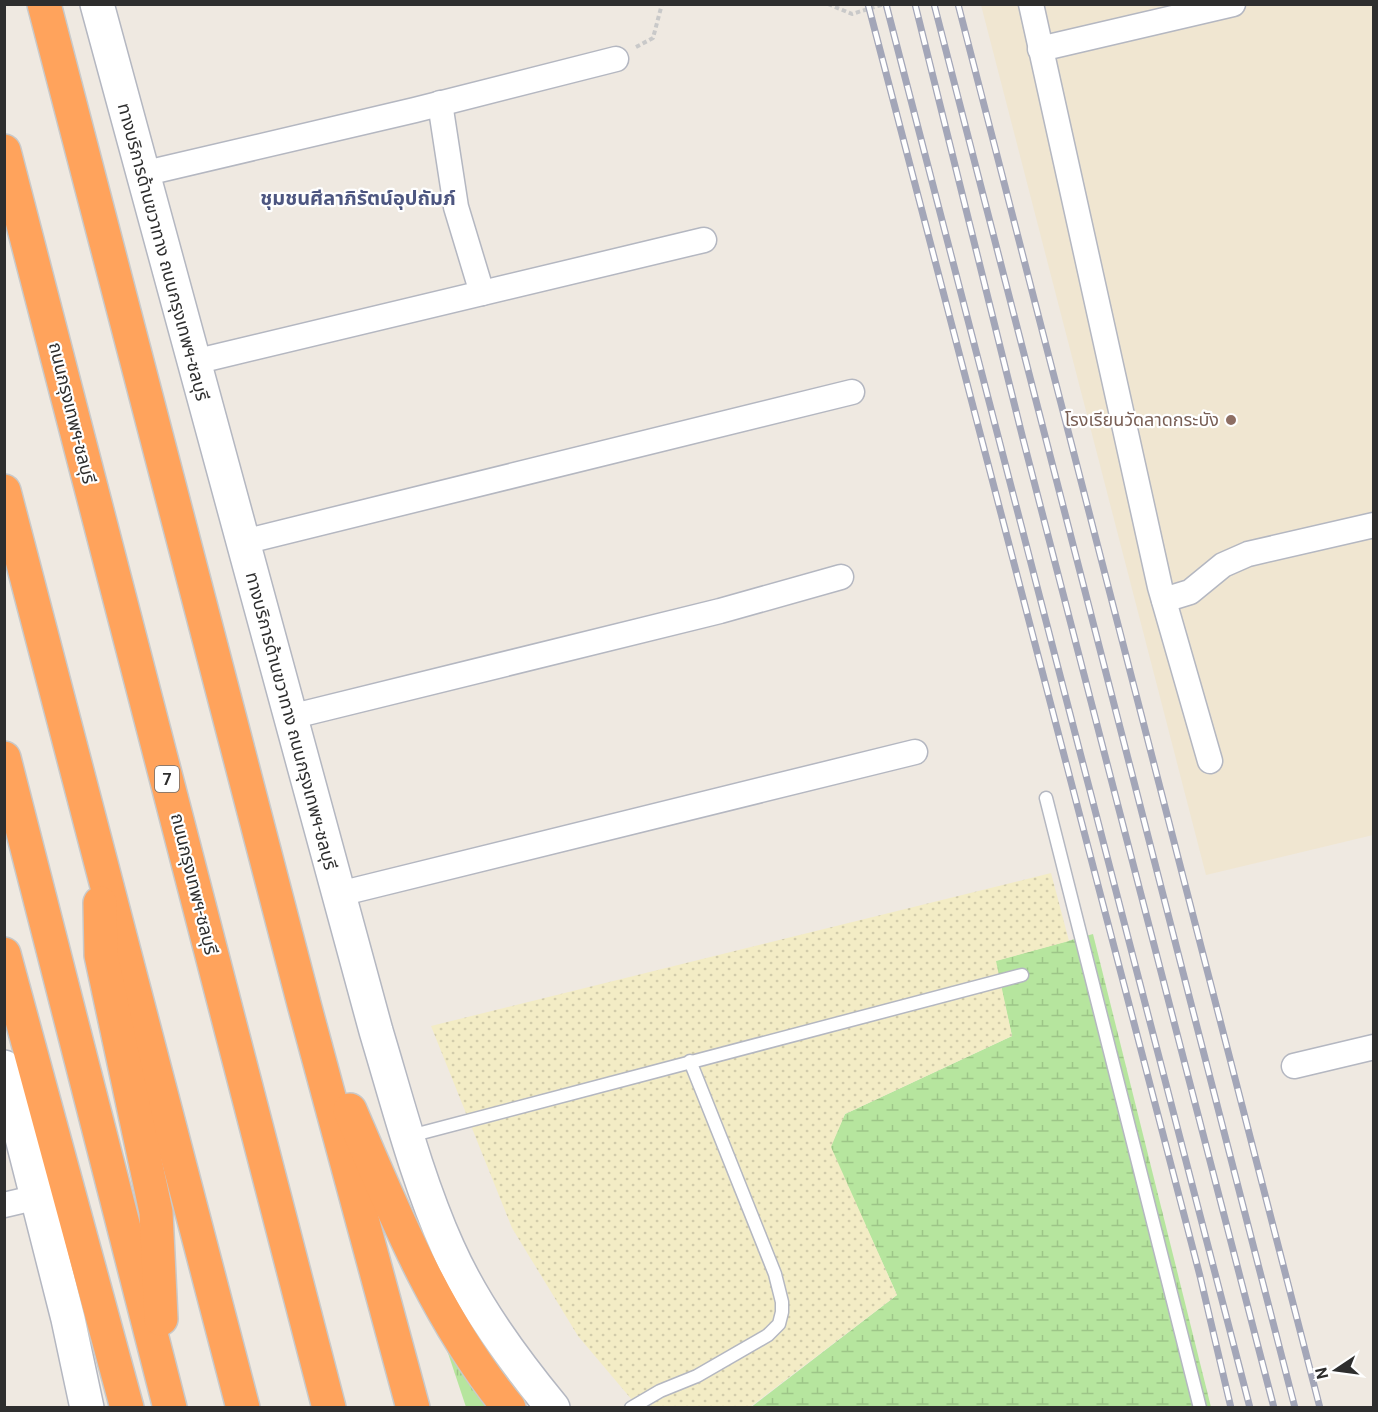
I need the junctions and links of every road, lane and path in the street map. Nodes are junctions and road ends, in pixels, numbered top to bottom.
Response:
1 (44, 4) edge
2 (662, 4) edge
3 (828, 4) edge
4 (884, 4) edge
5 (1031, 4) edge
6 (1233, 4) edge
7 (100, 17) edge
8 (1040, 49) junction
9 (616, 59) joint
10 (440, 103) junction
11 (4, 151) edge
12 (142, 174) junction
13 (704, 240) dead end
14 (482, 293) junction
15 (194, 362) junction
16 (852, 392) dead end
17 (4, 491) edge
18 (1374, 525) edge
19 (243, 542) junction
20 (841, 577) dead end
21 (1164, 600) junction
22 (290, 717) junction
23 (915, 752) dead end
24 (4, 758) edge
25 (1210, 761) dead end
26 (1046, 798) dead end
27 (107, 881) junction
28 (339, 894) junction
29 (4, 954) edge
30 (1022, 975) dead end
31 (303, 1004) junction
32 (1374, 1047) edge
33 (690, 1061) junction
34 (1294, 1066) dead end
35 (4, 1067) edge
36 (408, 1137) junction
37 (38, 1197) junction
38 (4, 1205) edge
39 (167, 1398) edge
40 (87, 1407) edge
41 (127, 1407) edge
42 (243, 1407) edge
43 (329, 1407) edge
44 (413, 1407) edge
45 (509, 1407) edge
46 (553, 1407) edge
47 (631, 1407) edge
48 (1200, 1407) edge

1 - 31 highway
2 - 9 path
3 - 4 path
5 - 8 street
6 - 8 street
7 - 12 main road, ทางบริการด้านขวาทาง ถนนกรุงเทพฯ-ชลบุรี
8 - 21 street
9 - 10 street
10 - 12 street
10 - 14 street
11 - 43 highway, ถนนกรุงเทพฯ-ชลบุรี / 7
12 - 15 main road, ทางบริการด้านขวาทาง ถนนกรุงเทพฯ-ชลบุรี
13 - 14 street
14 - 15 street
15 - 19 main road, ทางบริการด้านขวาทาง ถนนกรุงเทพฯ-ชลบุรี
16 - 19 street
17 - 27 highway
18 - 21 street
19 - 22 main road, ทางบริการด้านขวาทาง ถนนกรุงเทพฯ-ชลบุรี
20 - 22 street
21 - 25 street
22 - 28 main road, ทางบริการด้านขวาทาง ถนนกรุงเทพฯ-ชลบุรี
23 - 28 street
24 - 39 highway
26 - 48 lane
27 - 39 highway
27 - 42 highway
28 - 36 main road, ทางบริการด้านขวาทาง ถนนกรุงเทพฯ-ชลบุรี
29 - 41 highway
30 - 33 lane
31 - 44 highway
31 - 45 highway
32 - 34 street
33 - 36 lane
33 - 47 lane
35 - 37 main road
36 - 46 main road, ทางบริการด้านขวาทาง ถนนกรุงเทพฯ-ชลบุรี
37 - 38 street
37 - 40 main road

